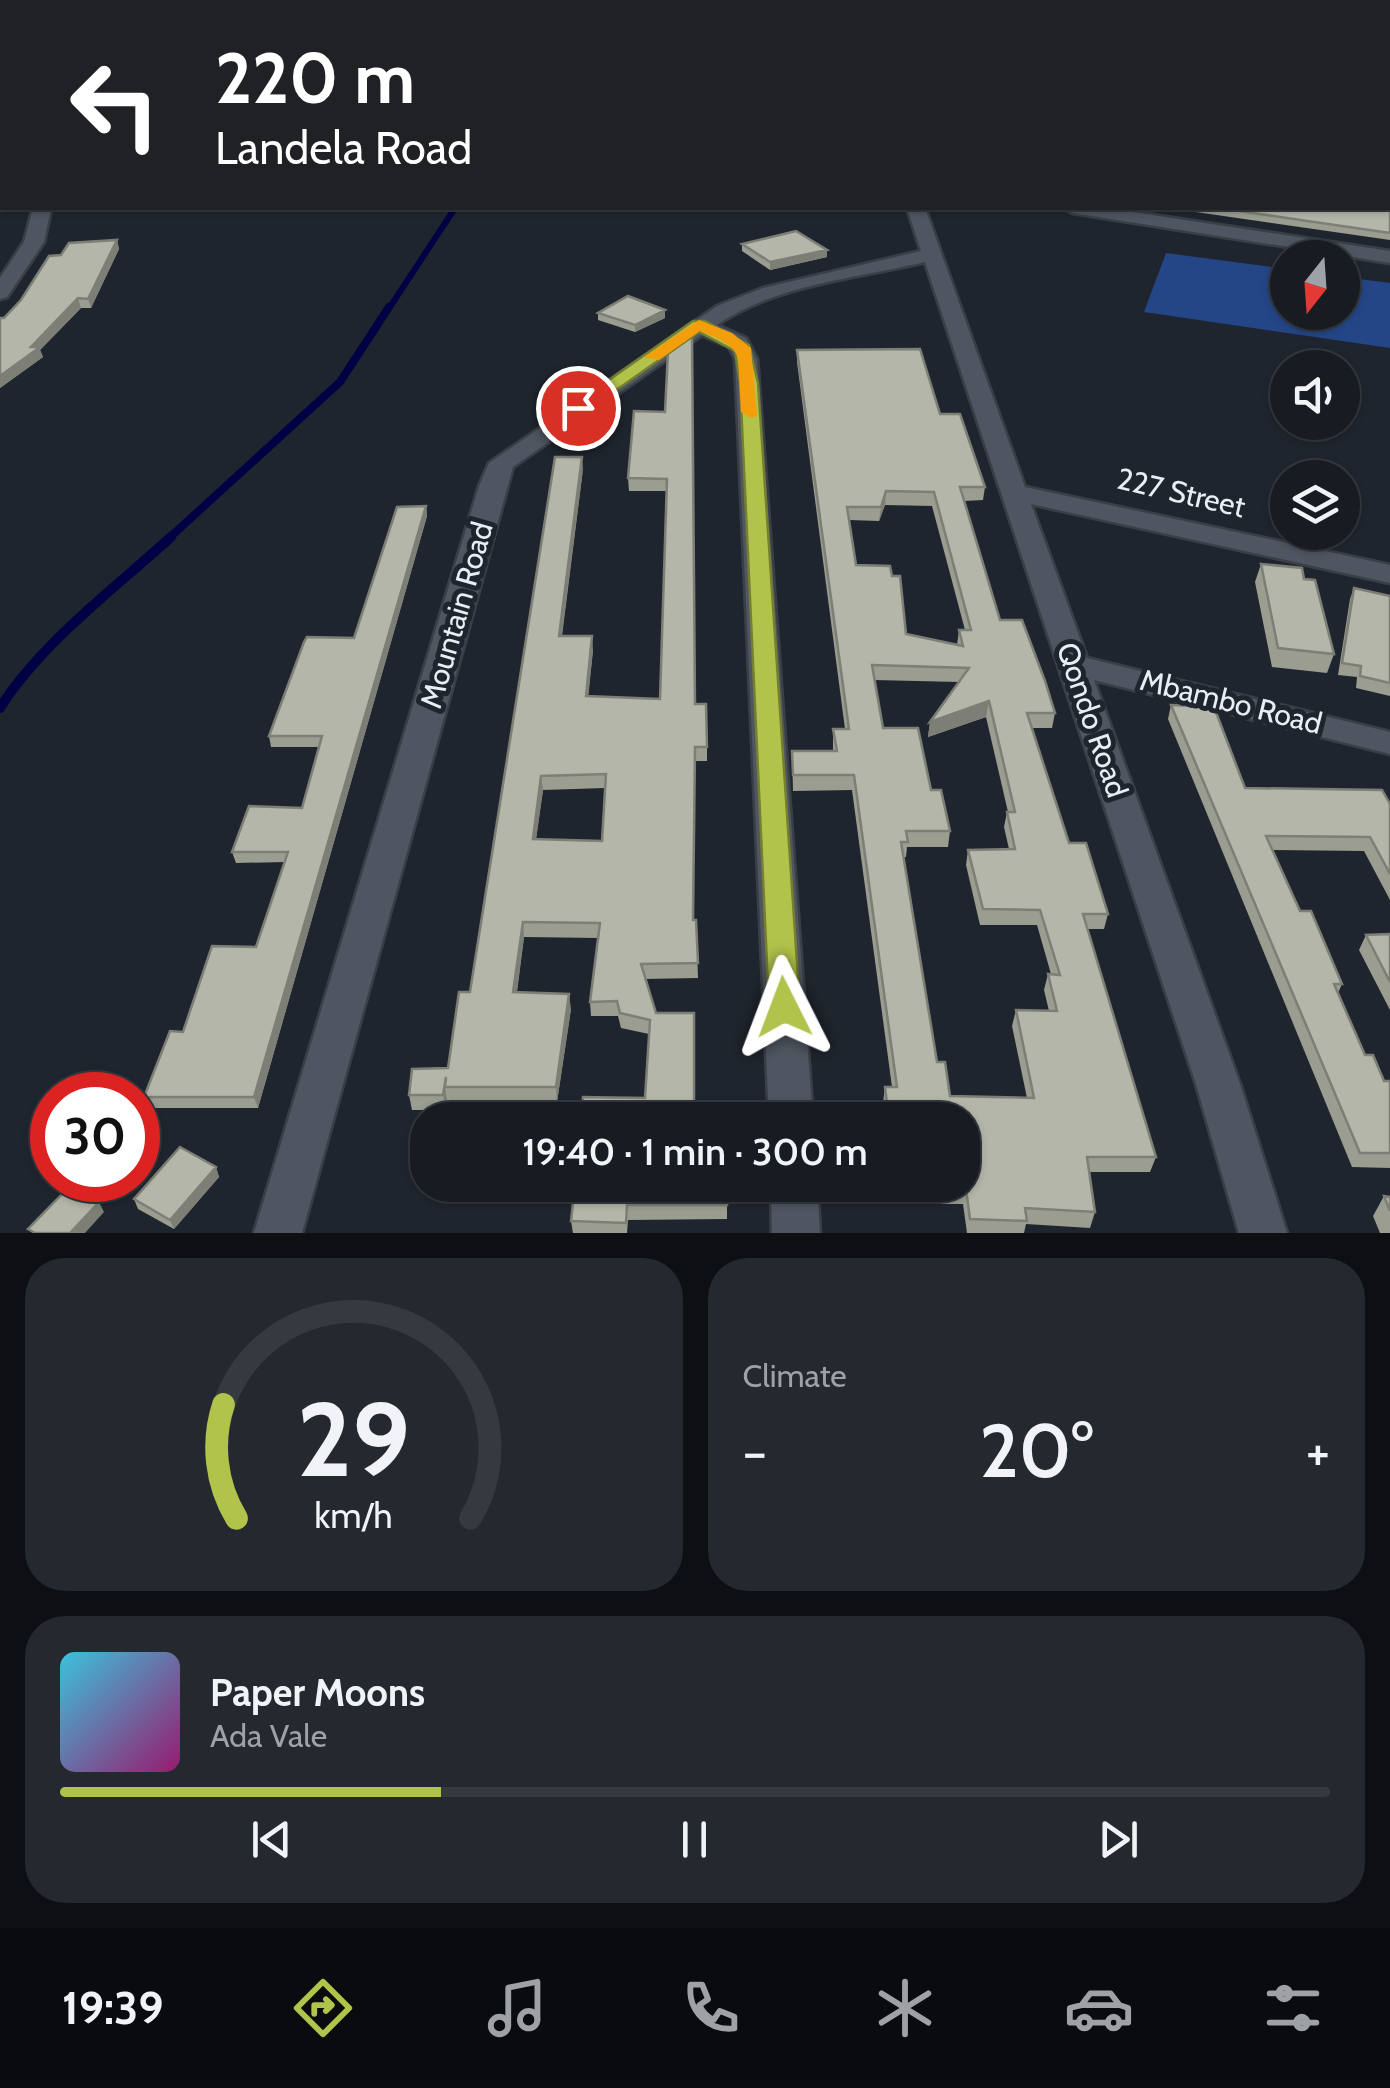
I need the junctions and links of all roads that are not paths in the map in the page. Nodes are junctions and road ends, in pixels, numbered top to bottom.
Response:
1 (42, 210) edge
2 (917, 210) edge
3 (1086, 210) edge
4 (932, 254) junction
5 (1390, 256) edge
6 (0, 293) edge
7 (699, 325) junction
8 (1015, 493) junction
9 (1390, 574) edge
10 (1072, 664) junction
11 (1390, 743) edge
12 (790, 1102) edge
13 (795, 1202) edge
14 (278, 1233) edge
15 (796, 1233) edge
16 (1263, 1233) edge

1 - 6 street
2 - 4 street, Qondo Road
3 - 5 street
4 - 7 street, Mountain Road
4 - 8 street, Qondo Road
7 - 12 street
7 - 14 street, Mountain Road
8 - 9 street, 227 Street
8 - 10 street, Qondo Road
10 - 11 street, Mbambo Road
10 - 16 street, Qondo Road
13 - 15 street

